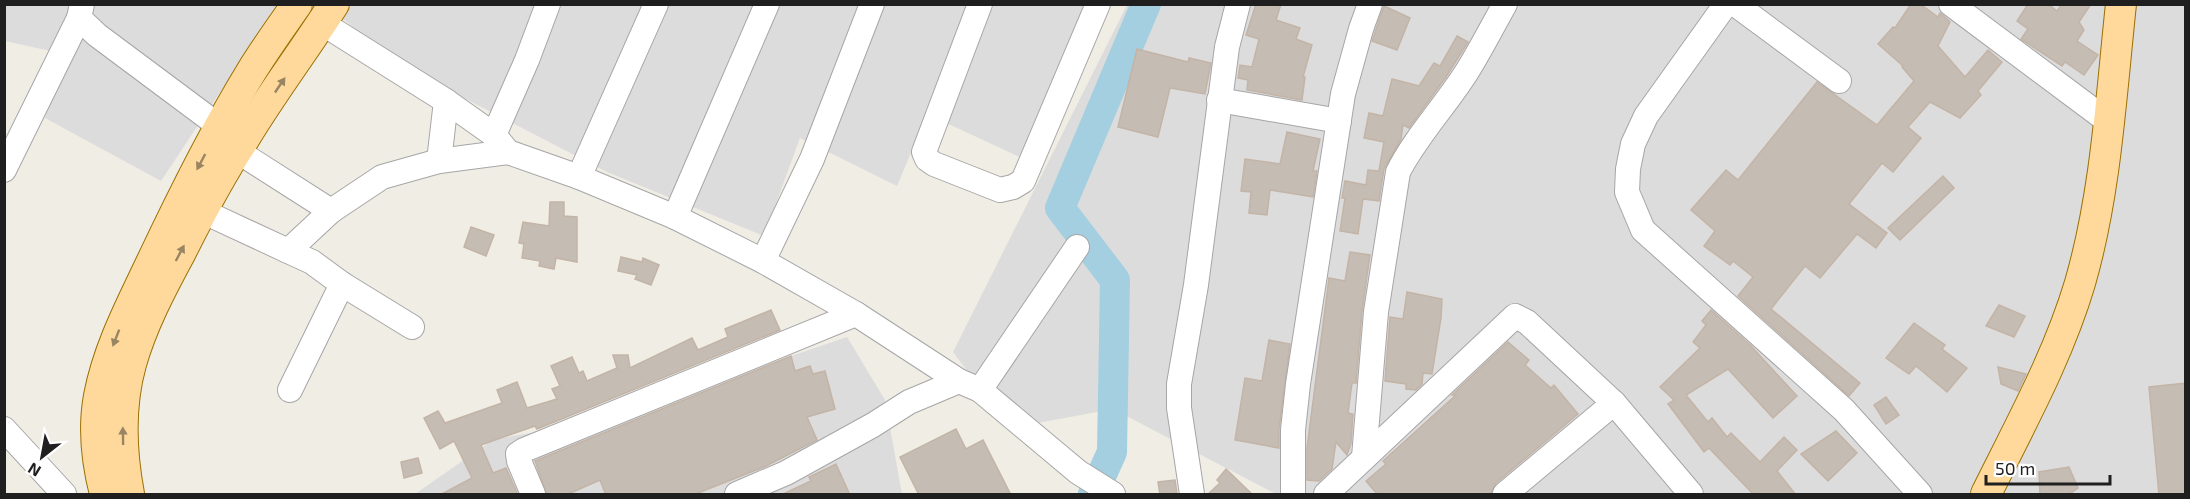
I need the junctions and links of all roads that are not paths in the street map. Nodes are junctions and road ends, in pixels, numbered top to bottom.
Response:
1 (297, 4) edge
2 (548, 4) edge
3 (656, 4) edge
4 (872, 4) edge
5 (980, 4) edge
6 (1098, 4) edge
7 (1238, 4) edge
8 (1370, 4) edge
9 (1505, 4) edge
10 (1726, 4) edge
11 (1735, 4) edge
12 (1951, 4) edge
13 (2121, 4) edge
14 (765, 5) edge
15 (80, 11) edge
16 (328, 14) edge
17 (1839, 81) dead end
18 (1219, 100) junction
19 (446, 101) junction
20 (1339, 121) junction
21 (2109, 122) junction
22 (219, 126) junction
23 (501, 143) junction
24 (237, 151) junction
25 (439, 161) junction
26 (4, 170) edge
27 (579, 177) junction
28 (202, 211) junction
29 (331, 211) junction
30 (675, 218) junction
31 (1077, 247) dead end
32 (288, 251) junction
33 (763, 261) junction
34 (342, 284) junction
35 (856, 314) junction
36 (411, 327) dead end
37 (969, 385) junction
38 (290, 390) dead end
39 (1614, 403) junction
40 (4, 429) edge
41 (1364, 457) junction
42 (64, 495) edge
43 (105, 495) edge
44 (129, 495) edge
45 (533, 495) edge
46 (737, 495) edge
47 (1113, 495) edge
48 (1192, 495) edge
49 (1293, 495) edge
50 (1326, 495) edge
51 (1505, 495) edge
52 (1691, 495) edge
53 (1920, 495) edge
54 (1986, 495) edge

1 - 22 main road
2 - 23 street
3 - 27 street
4 - 33 street
5 - 6 street
7 - 18 street
8 - 20 street
9 - 41 street
10 - 53 street
11 - 17 street
12 - 21 street
13 - 21 main road
14 - 30 street
15 - 22 street
15 - 26 street
16 - 19 street
24 -> 16 main road
18 - 20 street
18 - 48 street
19 - 23 street
19 - 25 street
20 - 49 street
21 - 54 main road
22 -> 43 main road
23 - 25 street
23 - 27 street
24 - 28 main road
24 - 29 street
25 - 29 street
27 - 30 street
28 - 32 street
44 -> 28 main road
29 - 32 street
30 - 33 street
31 - 37 street
32 - 34 street
33 - 35 street
34 - 36 street
34 - 38 street
35 - 37 street
35 - 45 street
37 - 46 street
37 - 47 street
39 - 41 street
39 - 51 street
39 - 52 street
40 - 42 street
41 - 50 street

